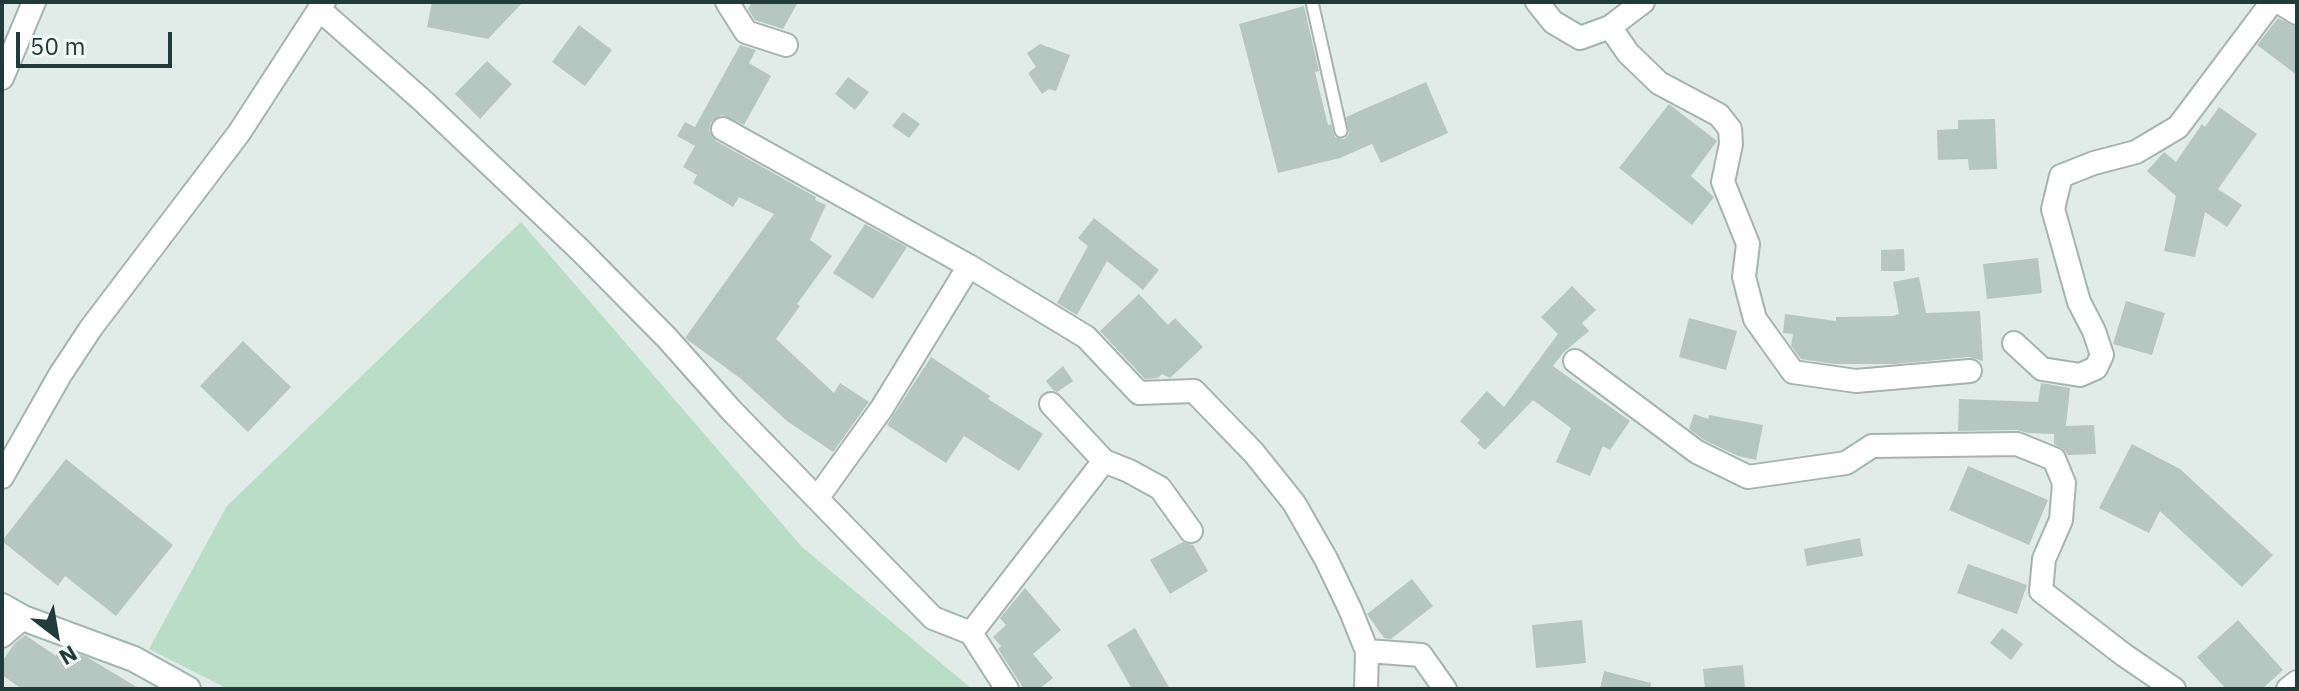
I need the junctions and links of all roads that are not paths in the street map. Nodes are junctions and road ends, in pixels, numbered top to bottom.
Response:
1 (34, 2) edge
2 (727, 2) edge
3 (1312, 2) edge
4 (1537, 2) edge
5 (1643, 2) edge
6 (2272, 2) edge
7 (2279, 2) edge
8 (322, 6) edge
9 (2297, 13) edge
10 (1610, 27) junction
11 (786, 45) dead end
12 (2, 78) edge
13 (723, 129) dead end
14 (1341, 131) dead end
15 (969, 266) junction
16 (2014, 343) dead end
17 (1575, 361) dead end
18 (1970, 371) dead end
19 (1051, 404) dead end
20 (1104, 461) junction
21 (2, 477) edge
22 (818, 497) junction
23 (1191, 531) dead end
24 (13, 612) edge
25 (971, 633) junction
26 (2, 636) edge
27 (1367, 651) junction
28 (2297, 682) edge
29 (188, 689) edge
30 (1007, 689) edge
31 (1366, 689) edge
32 (1445, 689) edge
33 (2174, 689) edge
34 (2288, 689) edge

1 - 12 street
2 - 11 street
3 - 14 lane
4 - 10 street
5 - 10 street
6 - 16 street
7 - 9 street
8 - 21 street
8 - 22 street
10 - 18 street
13 - 15 street
15 - 22 street
15 - 27 street
17 - 33 street
19 - 20 street
20 - 23 street
20 - 25 street
22 - 25 street
24 - 26 street
24 - 29 street
25 - 30 street
27 - 31 street
27 - 32 street
28 - 34 street

